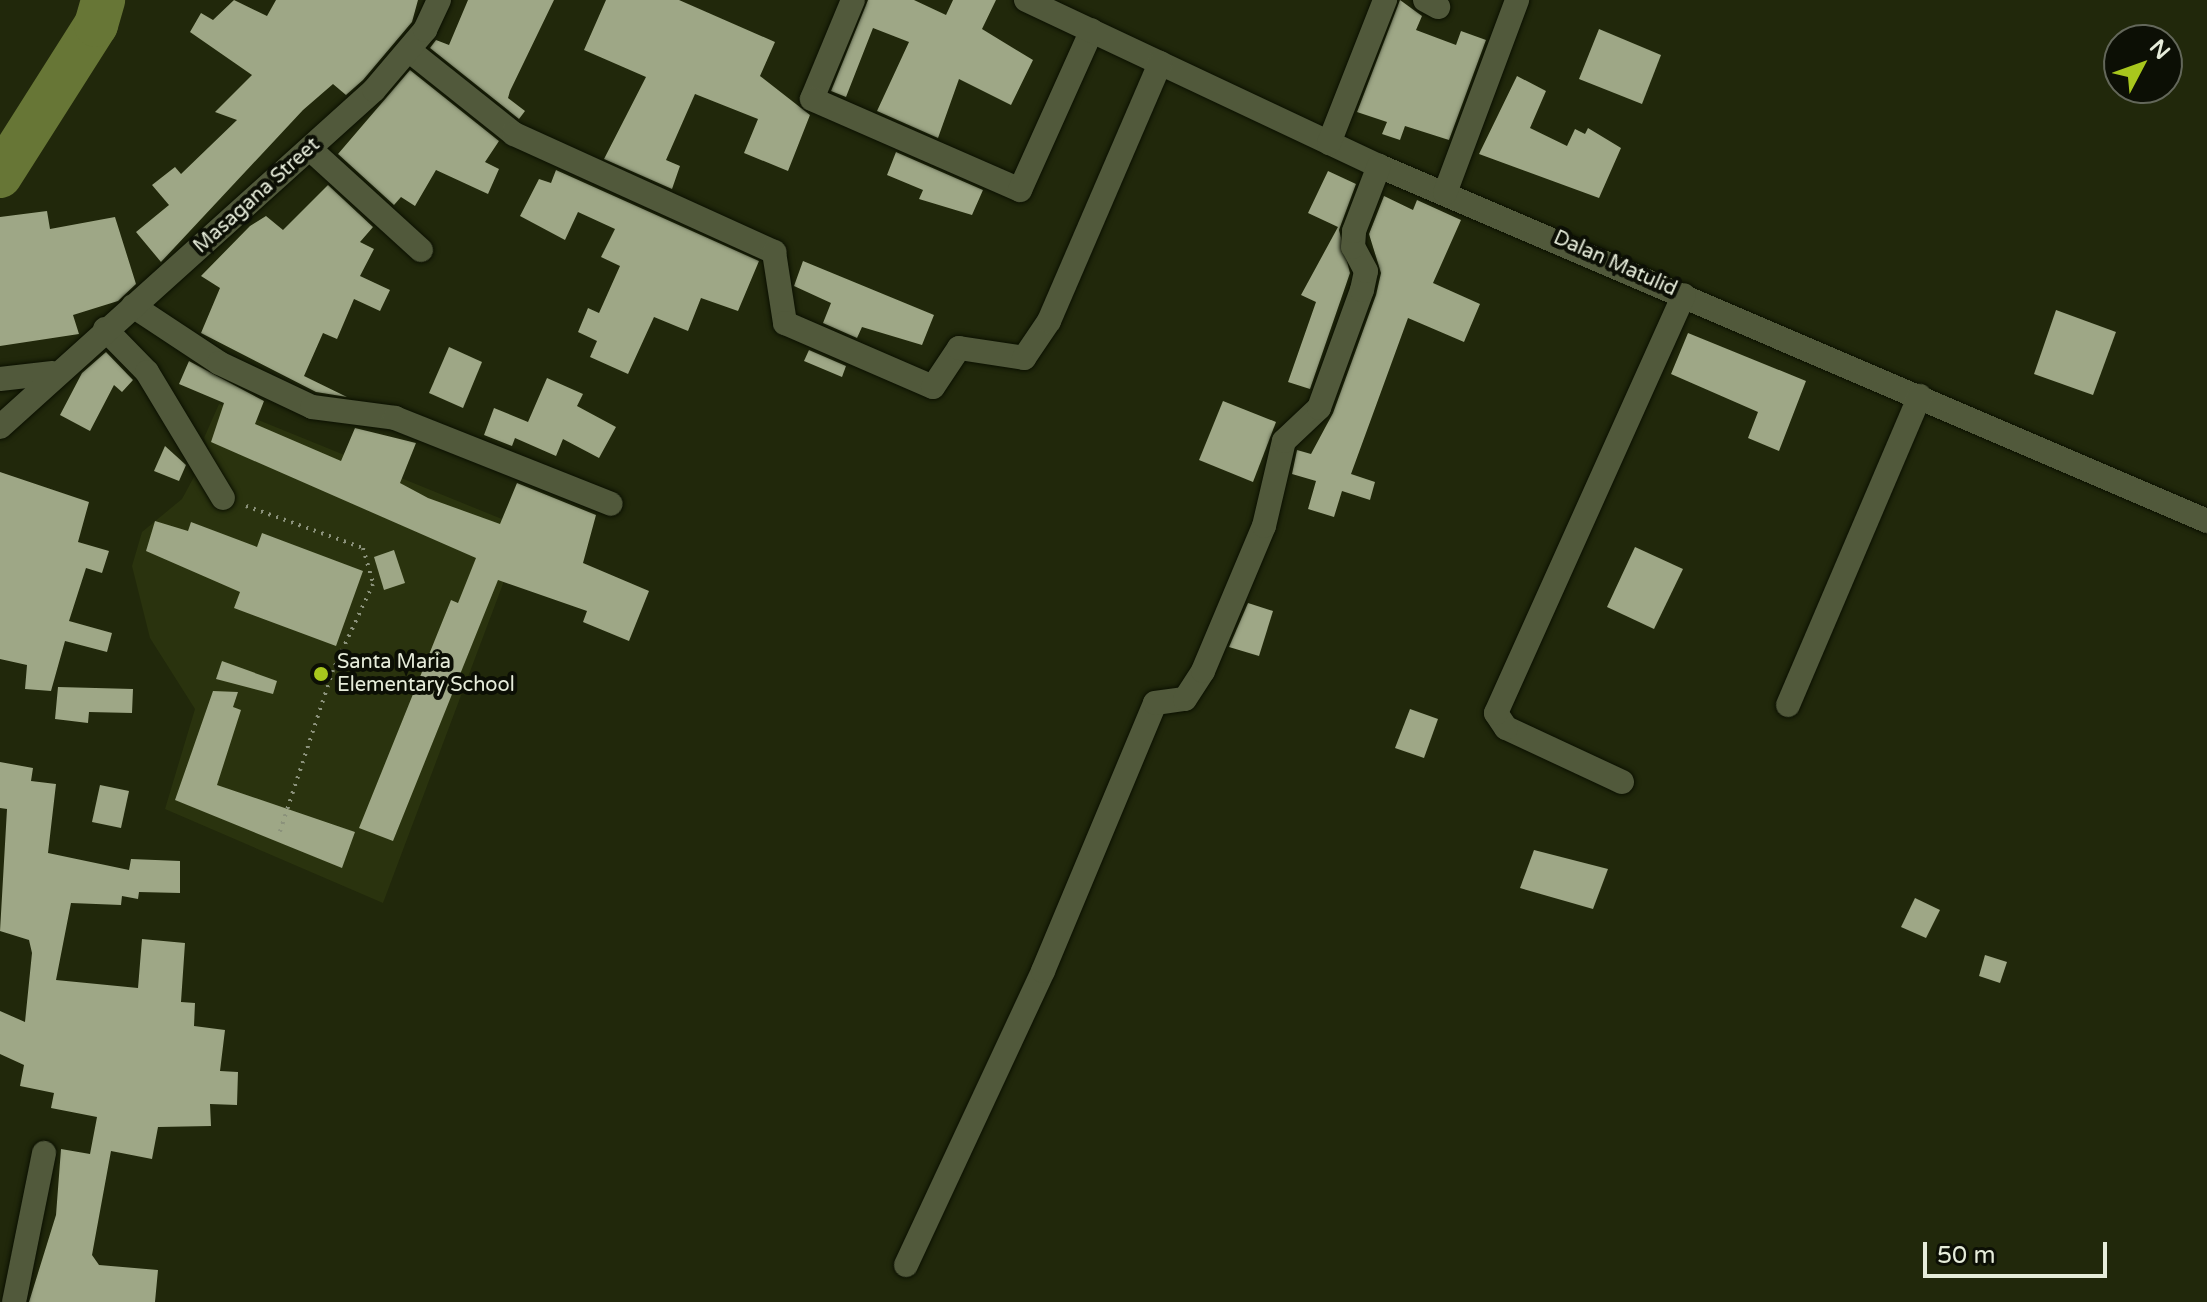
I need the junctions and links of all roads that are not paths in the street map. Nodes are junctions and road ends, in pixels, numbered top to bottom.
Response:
1 (439, 0) edge
2 (853, 0) edge
3 (1026, 0) edge
4 (1385, 0) edge
5 (1517, 0) edge
6 (1092, 30) junction
7 (410, 51) junction
8 (1160, 63) junction
9 (1329, 143) junction
10 (310, 149) junction
11 (1379, 166) junction
12 (1445, 193) junction
13 (421, 250) dead end
14 (1684, 295) junction
15 (133, 306) junction
16 (105, 329) junction
17 (53, 373) junction
18 (0, 379) edge
19 (1920, 396) junction
20 (0, 427) edge
21 (223, 498) road end
22 (611, 504) dead end
23 (2207, 521) edge
24 (1788, 705) dead end
25 (1622, 782) dead end
26 (44, 1153) dead end
27 (906, 1265) dead end
28 (14, 1302) edge

1 - 7 street, Masagana Street
2 - 6 street
3 - 6 street, Dalan Matulid
4 - 9 street
5 - 12 street
6 - 8 street, Dalan Matulid
7 - 8 street
7 - 10 street, Masagana Street
8 - 9 street, Dalan Matulid
9 - 11 street, Dalan Matulid
10 - 13 street
10 - 15 street, Masagana Street
11 - 12 street, Dalan Matulid
11 - 27 street
12 - 14 street, Dalan Matulid
14 - 19 street, Dalan Matulid
14 - 25 street
15 - 16 street, Masagana Street
15 - 22 street
16 - 17 street, Masagana Street
16 - 21 street
17 - 18 street
17 - 20 street, Masagana Street
19 - 23 street, Dalan Matulid
19 - 24 street
26 - 28 street

